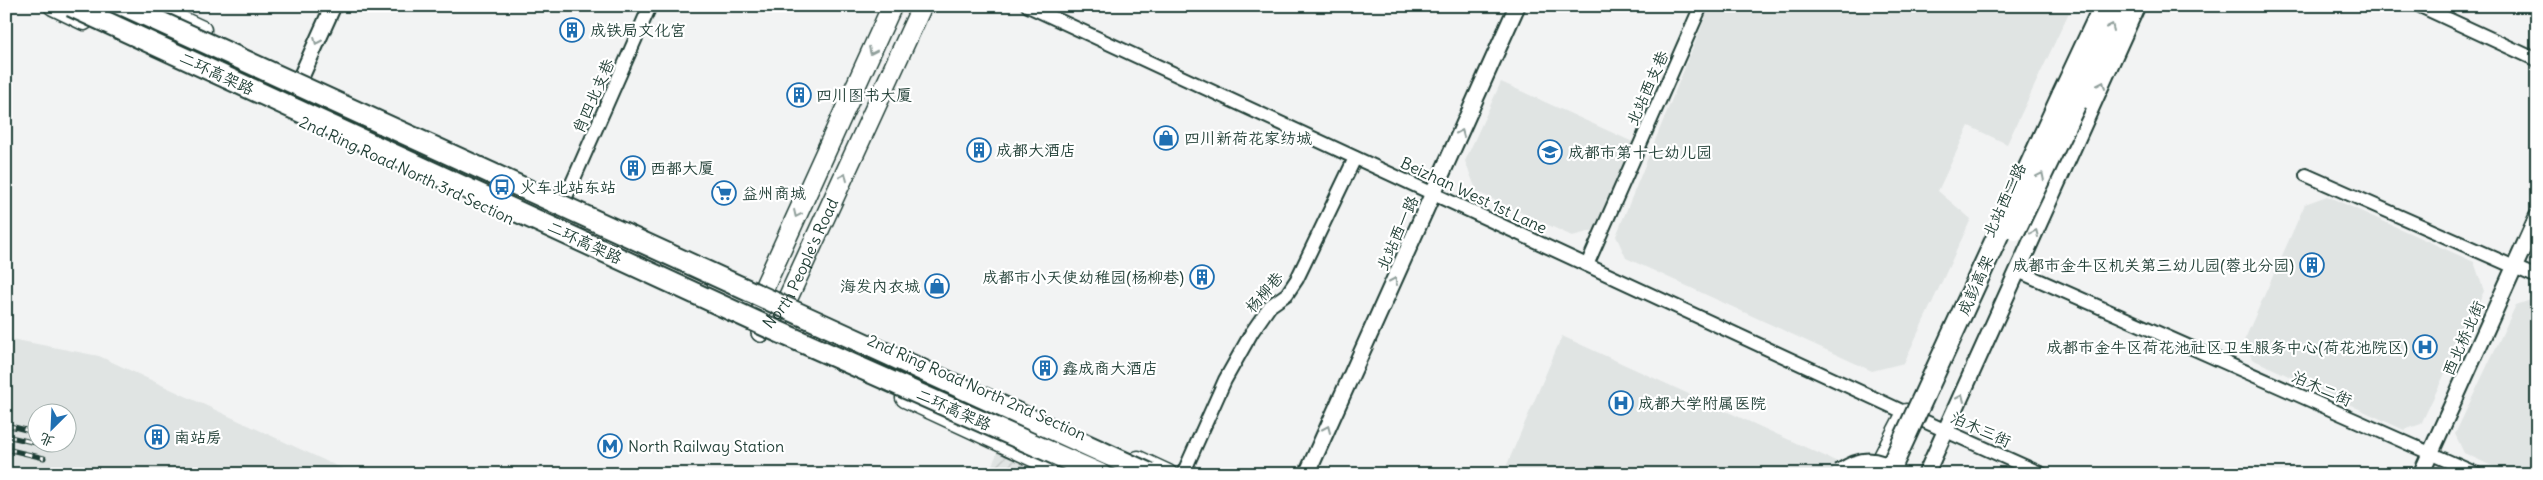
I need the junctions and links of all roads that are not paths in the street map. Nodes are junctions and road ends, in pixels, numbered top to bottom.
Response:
1 (53, 6) edge
2 (71, 6) edge
3 (125, 6) edge
4 (150, 6) edge
5 (332, 6) edge
6 (650, 6) edge
7 (892, 6) edge
8 (922, 6) edge
9 (1028, 6) edge
10 (1517, 6) edge
11 (1701, 6) edge
12 (2093, 6) edge
13 (2104, 6) edge
14 (2120, 6) edge
15 (2137, 6) edge
16 (2420, 6) edge
17 (2537, 60) edge
18 (301, 77) junction
19 (2069, 100) junction
20 (1355, 158) junction
21 (2306, 175) dead end
22 (1434, 194) junction
23 (565, 198) junction
24 (2537, 217) edge
25 (1587, 266) junction
26 (2514, 267) junction
27 (2018, 271) junction
28 (2537, 277) edge
29 (763, 290) junction
30 (787, 300) junction
31 (761, 332) junction
32 (1906, 413) junction
33 (1946, 431) junction
34 (2430, 453) junction
35 (1070, 474) edge
36 (1100, 474) edge
37 (1150, 474) edge
38 (1168, 474) edge
39 (1183, 474) edge
40 (1307, 474) edge
41 (1841, 474) edge
42 (1874, 474) edge
43 (1888, 474) edge
44 (1896, 474) edge
45 (1901, 474) edge
46 (1926, 474) edge
47 (2042, 474) edge
48 (2421, 474) edge
49 (2477, 474) edge

1 - 31 main road, 2nd Ring Road North 3rd Section
2 - 36 highway, 二环高架路, bridge
3 - 37 highway, 二环高架路, bridge
4 - 18 main road
5 -> 18 street
6 - 23 street, 肖四北支巷
7 -> 29 main road, North People's Road
30 -> 8 main road, North People's Road
9 - 20 street, Beizhan West 1st Lane
22 -> 10 street, 北站西一路
11 - 25 street, 北站西支巷
12 - 32 street, 北站西二路
13 - 19 highway
19 -> 14 highway
27 -> 15 street
16 - 17 street
18 - 23 main road
19 - 43 highway, 成彭高架, bridge
45 -> 19 highway, 成彭高架, bridge
20 - 22 street, Beizhan West 1st Lane
20 - 39 street, 杨柳巷
21 - 26 street
22 - 25 street, Beizhan West 1st Lane
40 -> 22 street, 北站西一路
23 - 29 main road
24 - 26 street, 西北桥北街
25 - 32 street, Beizhan West 1st Lane
26 - 28 street
26 - 34 street, 西北桥北街
33 -> 27 street
27 - 34 street, 泊木二街
29 - 30 main road
29 - 31 main road, North People's Road
30 - 31 main road, North People's Road
30 - 38 main road, 2nd Ring Road North 2nd Section
31 - 35 main road
32 - 33 street, 泊木三街
32 - 42 main road, 北站西二路
33 - 46 street
33 - 47 street, 泊木三街
34 - 48 street, 西北桥北街
34 - 49 street, 泊木二街
41 - 44 highway, bridge

